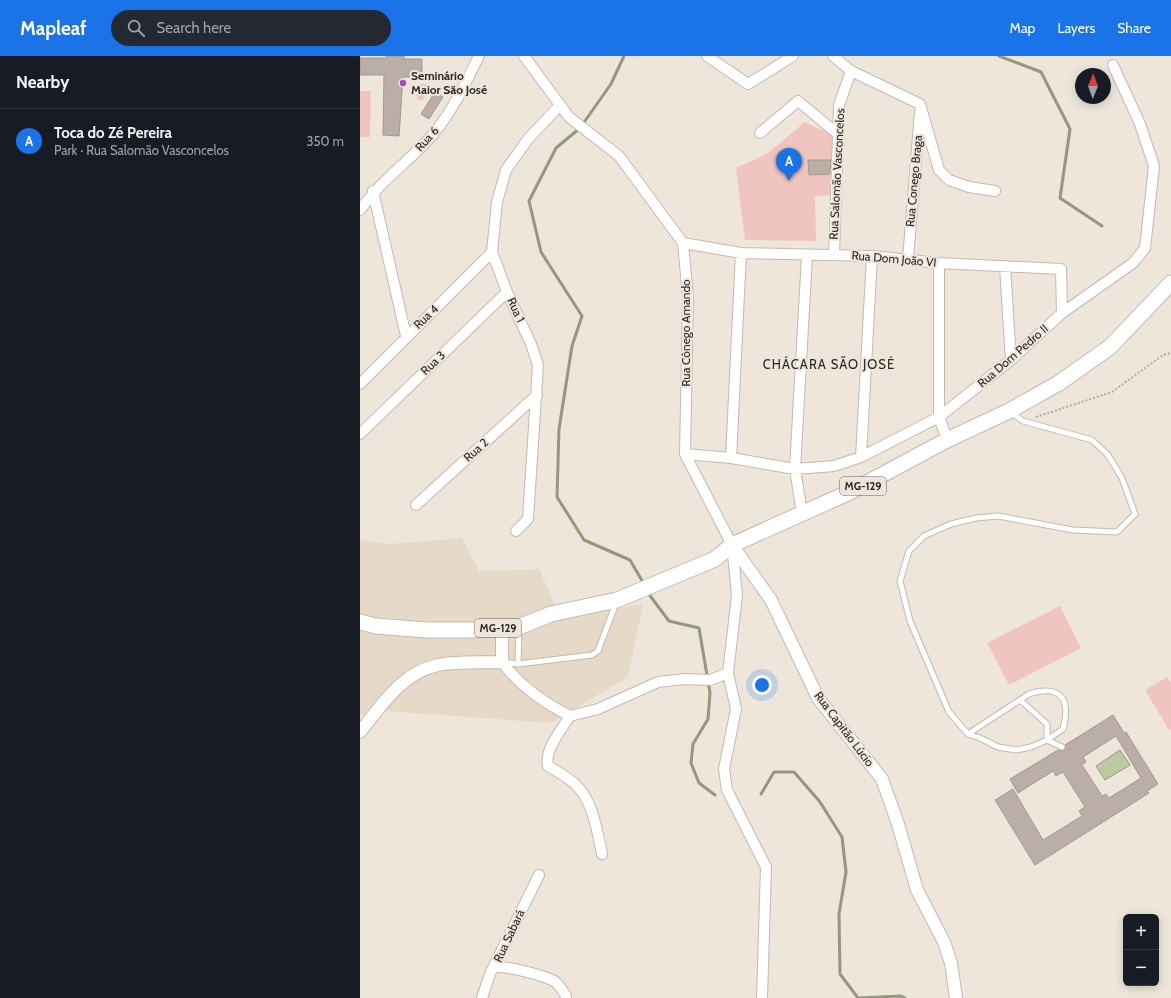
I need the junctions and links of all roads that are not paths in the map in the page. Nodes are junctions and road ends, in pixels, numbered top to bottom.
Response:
1 (478, 56) edge
2 (524, 56) edge
3 (707, 56) edge
4 (794, 56) edge
5 (833, 56) edge
6 (1113, 65) dead end
7 (851, 71) junction
8 (920, 104) junction
9 (560, 105) junction
10 (760, 133) dead end
11 (839, 135) junction
12 (995, 190) dead end
13 (373, 191) junction
14 (360, 210) edge
15 (683, 243) junction
16 (492, 252) junction
17 (741, 253) junction
18 (834, 255) junction
19 (807, 256) junction
20 (872, 256) junction
21 (908, 259) junction
22 (939, 263) junction
23 (1005, 266) junction
24 (1171, 282) edge
25 (507, 292) junction
26 (1062, 313) junction
27 (406, 336) junction
28 (1011, 360) junction
29 (360, 384) edge
30 (537, 395) junction
31 (1009, 411) junction
32 (939, 417) junction
33 (360, 434) edge
34 (947, 440) junction
35 (685, 454) junction
36 (861, 457) junction
37 (731, 458) junction
38 (794, 470) junction
39 (416, 505) dead end
40 (802, 513) junction
41 (516, 531) dead end
42 (732, 545) junction
43 (617, 600) junction
44 (360, 622) edge
45 (519, 627) junction
46 (502, 628) junction
47 (502, 662) junction
48 (518, 664) junction
49 (728, 673) junction
50 (1020, 700) junction
51 (570, 716) junction
52 (360, 732) edge
53 (968, 734) junction
54 (1047, 740) junction
55 (1062, 747) dead end
56 (602, 854) dead end
57 (538, 875) dead end
58 (495, 967) junction
59 (482, 998) edge
60 (566, 998) edge
61 (762, 998) edge
62 (956, 998) edge

1 - 13 street, Rua 6
2 - 9 street
3 - 4 street
5 - 7 street
6 - 26 street, Rua Dom Pedro II
7 - 8 street
7 - 11 street, Rua Salomão Vasconcelos
8 - 12 street
8 - 21 street, Rua Conego Braga
9 - 15 street
9 - 16 street, Rua 1
10 - 11 street
11 - 18 street, Rua Salomão Vasconcelos
13 - 14 street, Rua 6
13 - 27 street
15 - 17 street, Rua Dom João VI
15 - 35 street, Rua Cônego Amando
16 - 25 street, Rua 1
16 - 27 street, Rua 4
17 - 19 street, Rua Dom João VI
17 - 37 street
18 - 19 street, Rua Dom João VI
18 - 20 street, Rua Dom João VI
19 - 38 street
20 - 21 street, Rua Dom João VI
20 - 36 street
21 - 22 street, Rua Dom João VI
22 - 23 street, Rua Dom João VI
22 - 32 street
23 - 26 street, Rua Dom João VI
23 - 28 street
24 - 31 main road, MG-129
25 - 30 street, Rua 1
25 - 33 street, Rua 3
26 - 28 street, Rua Dom Pedro II
27 - 29 street, Rua 4
28 - 32 street, Rua Dom Pedro II
30 - 39 street, Rua 2
30 - 41 street, Rua 1
31 - 34 main road, MG-129
31 - 53 lane
32 - 34 street
32 - 36 street, Rua Dom Pedro II
34 - 40 main road, MG-129
35 - 37 street, Rua Dom Pedro II
35 - 42 street, Rua Capitão Lúcio
36 - 38 street, Rua Dom Pedro II
37 - 38 street, Rua Dom Pedro II
38 - 40 street
40 - 42 main road, MG-129
42 - 43 main road, MG-129
42 - 49 street
42 - 62 street, Rua Capitão Lúcio
43 - 45 main road, MG-129
43 - 48 lane
44 - 46 main road, MG-129
45 - 46 main road, MG-129
45 - 48 lane
46 - 47 street
47 - 48 lane
47 - 51 street
47 - 52 street
49 - 51 street
49 - 61 street
50 - 53 lane
50 - 54 lane
50 - 54 lane
51 - 56 street
53 - 54 lane
54 - 55 lane
57 - 58 street, Rua Sabará
58 - 59 street, Rua Sabará
58 - 60 street

